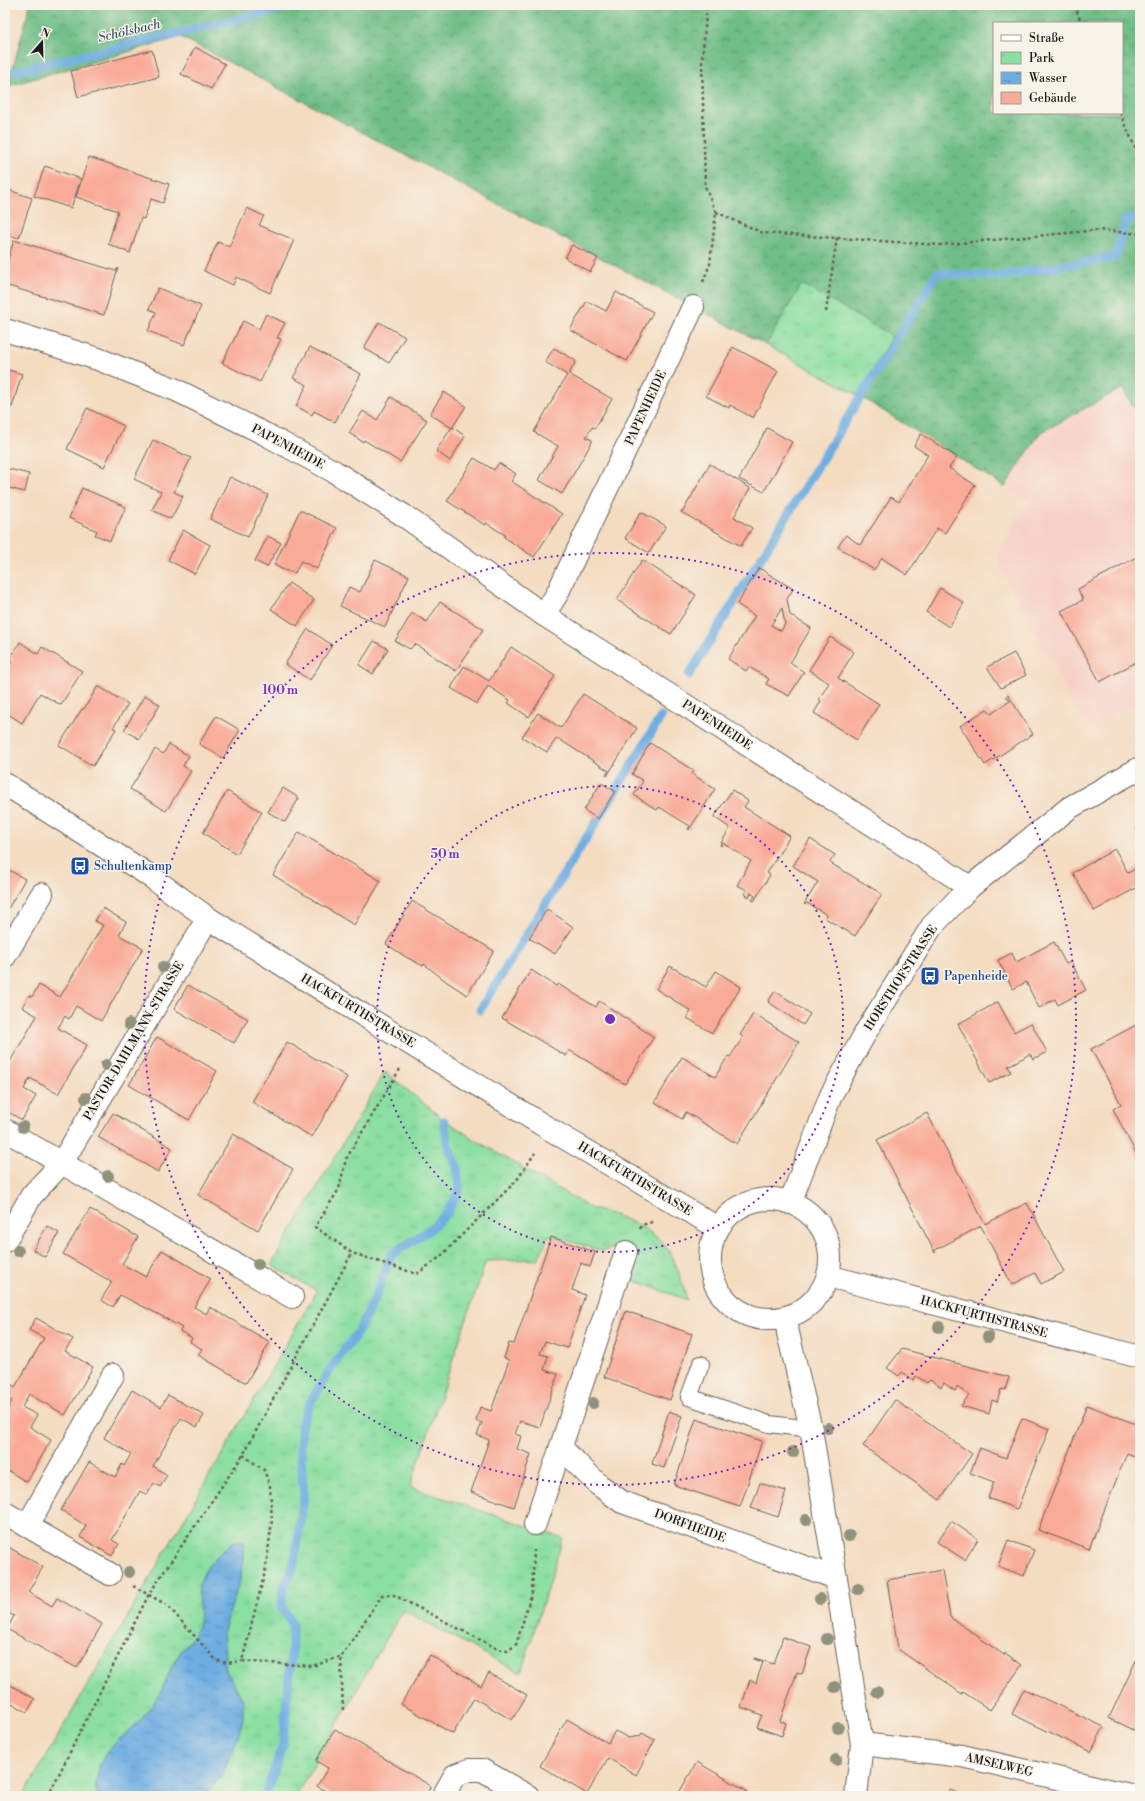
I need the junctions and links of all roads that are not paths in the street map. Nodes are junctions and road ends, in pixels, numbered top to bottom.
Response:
1 (693, 307) road end
2 (5, 330) edge
3 (544, 615) junction
4 (1140, 768) edge
5 (5, 784) edge
6 (970, 887) junction
7 (42, 894) dead end
8 (208, 918) junction
9 (5, 956) edge
10 (5, 1130) edge
11 (61, 1164) junction
12 (790, 1202) junction
13 (718, 1228) junction
14 (5, 1241) edge
15 (626, 1252) road end
16 (828, 1276) junction
17 (292, 1297) dead end
18 (786, 1316) junction
19 (1140, 1357) edge
20 (701, 1364) dead end
21 (113, 1375) dead end
22 (811, 1429) junction
23 (561, 1448) junction
24 (5, 1513) edge
25 (535, 1524) road end
26 (27, 1526) junction
27 (110, 1574) road end
28 (836, 1578) junction
29 (862, 1744) junction
30 (443, 1796) edge
31 (528, 1796) edge
32 (856, 1796) edge
33 (1134, 1796) edge

1 - 3 street, PAPENHEIDE
2 - 3 street, PAPENHEIDE
3 - 6 street, PAPENHEIDE
4 - 6 street, HORSTHOFSTRASSE
5 - 8 street, HACKFURTHSTRASSE
6 - 12 street, HORSTHOFSTRASSE
7 - 9 street
8 - 11 street, PASTOR-DAHLMANN-STRASSE
8 - 13 street, HACKFURTHSTRASSE
10 - 11 street
11 - 14 street, PASTOR-DAHLMANN-STRASSE
11 - 17 street
12 - 13 street
12 - 16 street
13 - 18 street
15 - 23 street
16 - 18 street
16 - 19 street, HACKFURTHSTRASSE
18 - 22 street
20 - 22 lane
21 - 26 street
22 - 28 street
23 - 25 street
23 - 28 street, DORFHEIDE
24 - 26 street
26 - 27 street
28 - 29 street
29 - 32 street
29 - 33 street, AMSELWEG
30 - 31 street

